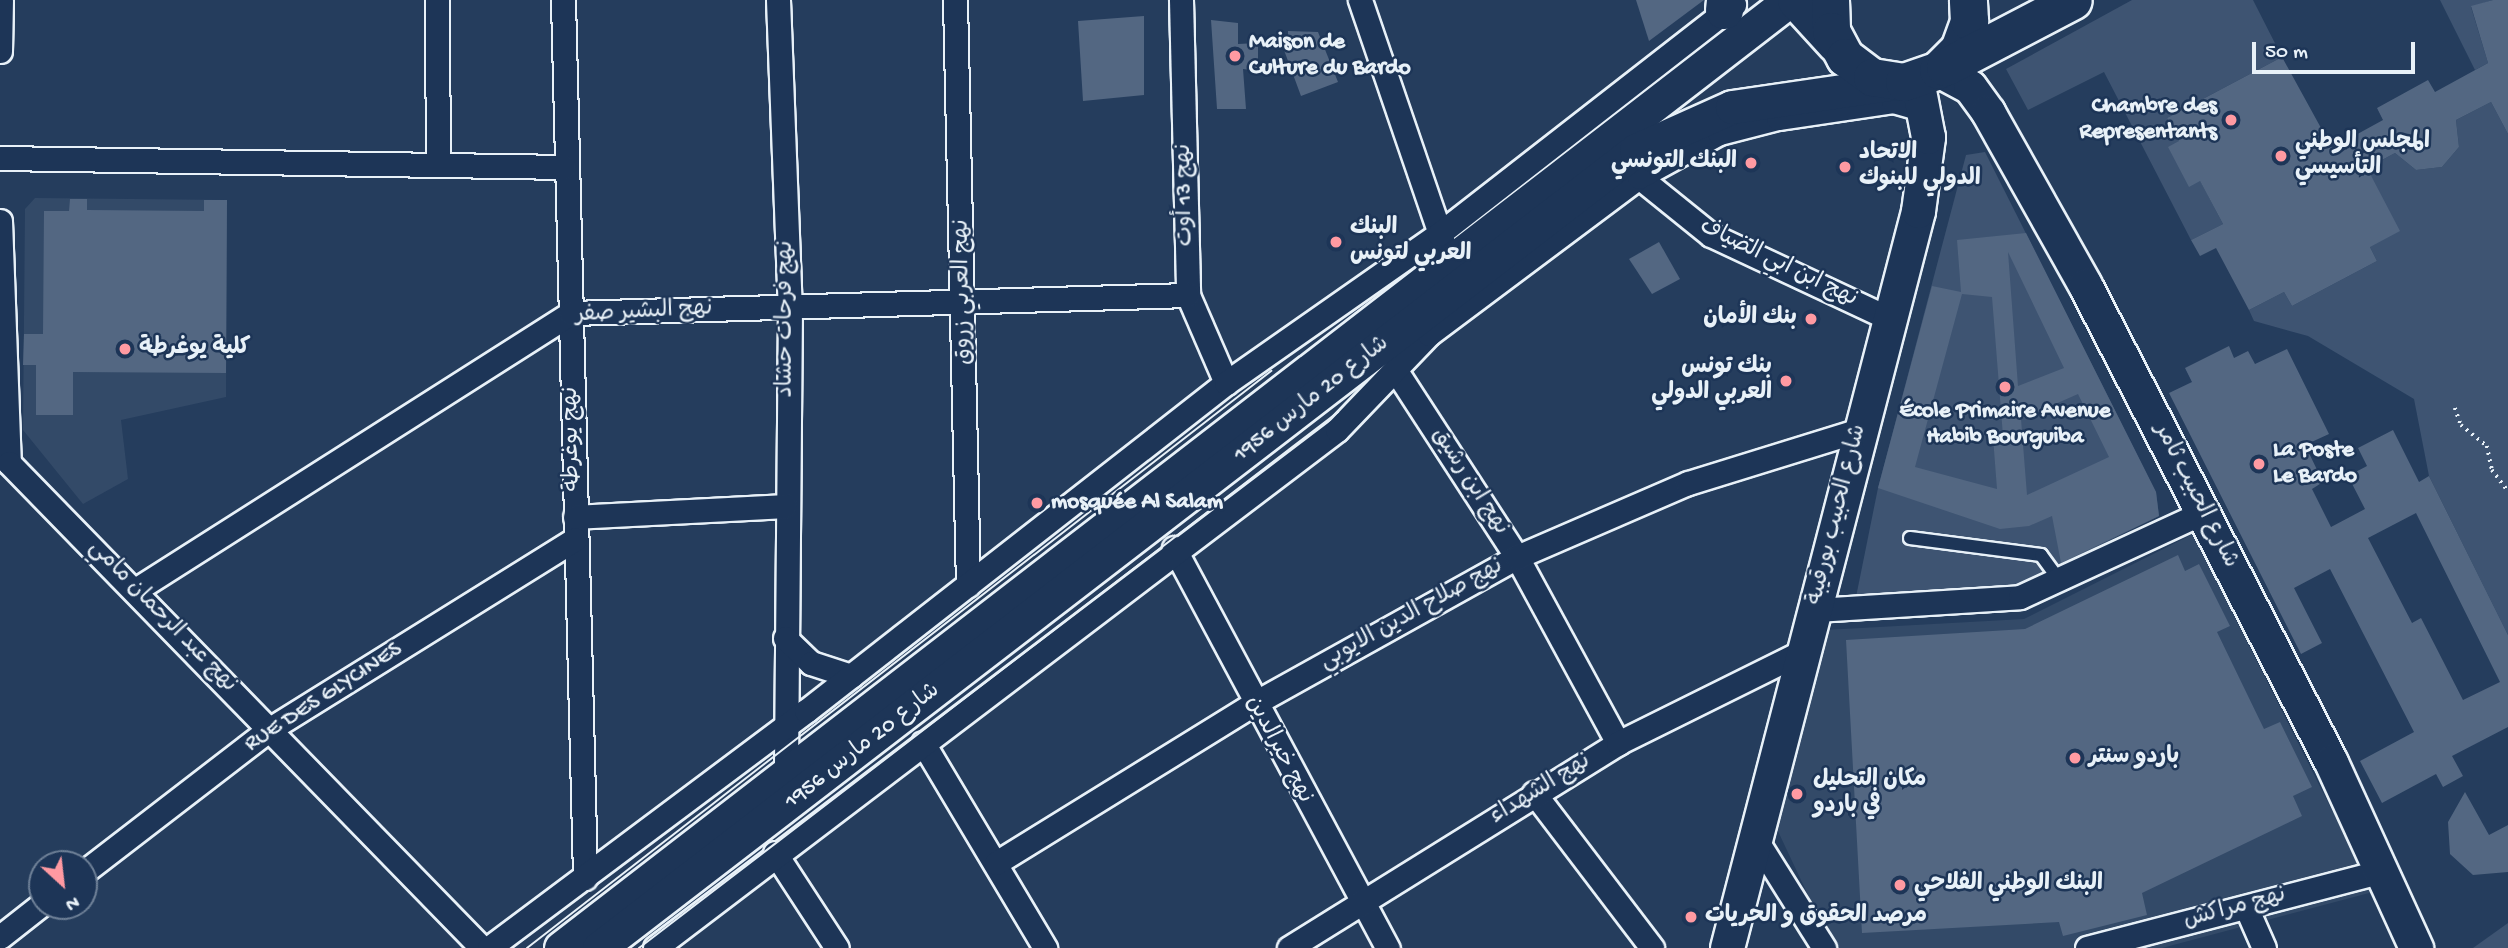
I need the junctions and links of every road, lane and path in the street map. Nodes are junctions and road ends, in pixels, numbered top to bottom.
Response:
1 (1, 0) edge
2 (437, 0) edge
3 (563, 0) edge
4 (778, 0) edge
5 (955, 0) edge
6 (1181, 0) edge
7 (1360, 0) edge
8 (1790, 0) edge
9 (1796, 0) edge
10 (1830, 0) edge
11 (1968, 0) edge
12 (2073, 0) edge
13 (1730, 3) edge
14 (1836, 44) junction
15 (0, 51) edge
16 (1921, 85) junction
17 (0, 158) edge
18 (438, 164) junction
19 (564, 167) junction
20 (1639, 177) junction
21 (0, 221) edge
22 (1456, 256) junction
23 (1188, 295) junction
24 (965, 303) junction
25 (790, 307) junction
26 (571, 313) junction
27 (1888, 318) junction
28 (1396, 371) junction
29 (1226, 383) junction
30 (2455, 408) dead end
31 (1859, 430) junction
32 (4, 464) edge
33 (2508, 491) edge
34 (785, 506) junction
35 (2204, 512) junction
36 (575, 528) junction
37 (1910, 538) dead end
38 (1174, 548) junction
39 (1517, 557) junction
40 (2059, 580) junction
41 (968, 585) junction
42 (137, 589) junction
43 (1815, 610) junction
44 (785, 638) junction
45 (1803, 651) junction
46 (851, 676) junction
47 (1253, 704) junction
48 (788, 724) junction
49 (270, 729) junction
50 (923, 743) junction
51 (1618, 743) junction
52 (787, 791) junction
53 (1534, 793) junction
54 (1755, 838) junction
55 (775, 853) junction
56 (98, 861) edge
57 (996, 863) junction
58 (2384, 871) junction
59 (585, 878) junction
60 (1362, 904) junction
61 (2246, 907) junction
62 (28, 915) edge
63 (609, 931) edge
64 (0, 937) edge
65 (482, 948) edge
66 (489, 948) edge
67 (561, 948) edge
68 (655, 948) edge
69 (837, 948) edge
70 (1045, 948) edge
71 (1290, 948) edge
72 (1388, 948) edge
73 (1652, 948) edge
74 (1727, 948) edge
75 (1824, 948) edge
76 (2087, 948) edge
77 (2264, 948) edge
78 (2416, 948) edge

1 - 15 street
2 - 18 street
3 - 19 street, نهج يوغرطة
4 - 25 street, نهج فرحات حشاد
5 - 24 street, نهج العربي زروق
6 - 23 street, نهج 13 أوت
7 - 22 street
8 - 22 main road, شارع 20 مارس 1956
9 - 14 main road
10 - 14 main road
11 - 16 main road
12 - 16 main road
13 - 22 street, شارع 20 مارس 1956
14 - 16 main road
16 - 20 street, شارع 20 مارس 1956
16 - 22 main road, شارع 20 مارس 1956
16 - 27 main road, شارع الحبيب بورقيبة
16 - 35 main road, شارع الحبيب ثامر
17 - 18 street
18 - 19 street
19 - 26 street, نهج يوغرطة
20 - 27 street, نهج ابن ابي الضياف
20 - 28 street, شارع 20 مارس 1956
21 - 32 street, نهج عبد الرحمان مامي
22 - 29 street, شارع 20 مارس 1956
22 - 52 main road, شارع 20 مارس 1956
23 - 24 street, نهج البشير صفر
23 - 29 street, نهج 13 أوت
24 - 25 street, نهج البشير صفر
24 - 41 street, نهج العربي زروق
25 - 26 street, نهج البشير صفر
25 - 34 street, نهج فرحات حشاد
26 - 36 street, نهج يوغرطة
26 - 42 street, نهج البشير صفر
27 - 31 main road, شارع الحبيب بورقيبة
28 - 38 street, شارع 20 مارس 1956
28 - 39 street, نهج ابن رشيق
29 - 41 street, شارع 20 مارس 1956
30 - 33 path
31 - 39 street, نهج صلاح الدين الايوبي
31 - 43 main road, شارع الحبيب بورقيبة
32 - 42 street, نهج عبد الرحمان مامي
34 - 36 street, RUE DES GLYCINES
34 - 44 street, نهج فرحات حشاد
35 - 40 street
35 - 58 main road, شارع الحبيب ثامر
36 - 49 street, RUE DES GLYCINES
36 - 59 street, نهج يوغرطة
37 - 40 lane
38 - 47 street, نهج خيرالدين
38 - 50 street, شارع 20 مارس 1956
39 - 47 street, نهج صلاح الدين الايوبي
39 - 51 street, نهج ابن رشيق
40 - 43 street
41 - 46 street, شارع 20 مارس 1956
42 - 49 street, نهج عبد الرحمان مامي
43 - 45 main road, شارع الحبيب بورقيبة
44 - 46 street
44 - 48 street, نهج فرحات حشاد
45 - 51 street, نهج الشهداء
45 - 54 main road, شارع الحبيب بورقيبة
46 - 48 street, شارع 20 مارس 1956
47 - 57 street, نهج صلاح الدين الايوبي
47 - 60 street, نهج خيرالدين
48 - 52 street, نهج فرحات حشاد
48 - 59 street, شارع 20 مارس 1956
49 - 56 street, RUE DES GLYCINES
49 - 65 street, نهج عبد الرحمان مامي
50 - 55 street, شارع 20 مارس 1956
50 - 57 street
51 - 53 street, نهج الشهداء
52 - 63 main road, شارع 20 مارس 1956
53 - 60 street, نهج الشهداء
53 - 73 street
54 - 74 main road, شارع الحبيب بورقيبة
54 - 75 street
55 - 68 street, شارع 20 مارس 1956
55 - 69 street
57 - 70 street
58 - 61 street, نهج مراكش
58 - 78 main road, شارع الحبيب ثامر
59 - 66 street, شارع 20 مارس 1956
60 - 71 street, نهج الشهداء
60 - 72 street, نهج خيرالدين
61 - 76 street, نهج مراكش
61 - 77 street
62 - 64 street
63 - 67 main road, شارع 20 مارس 1956

